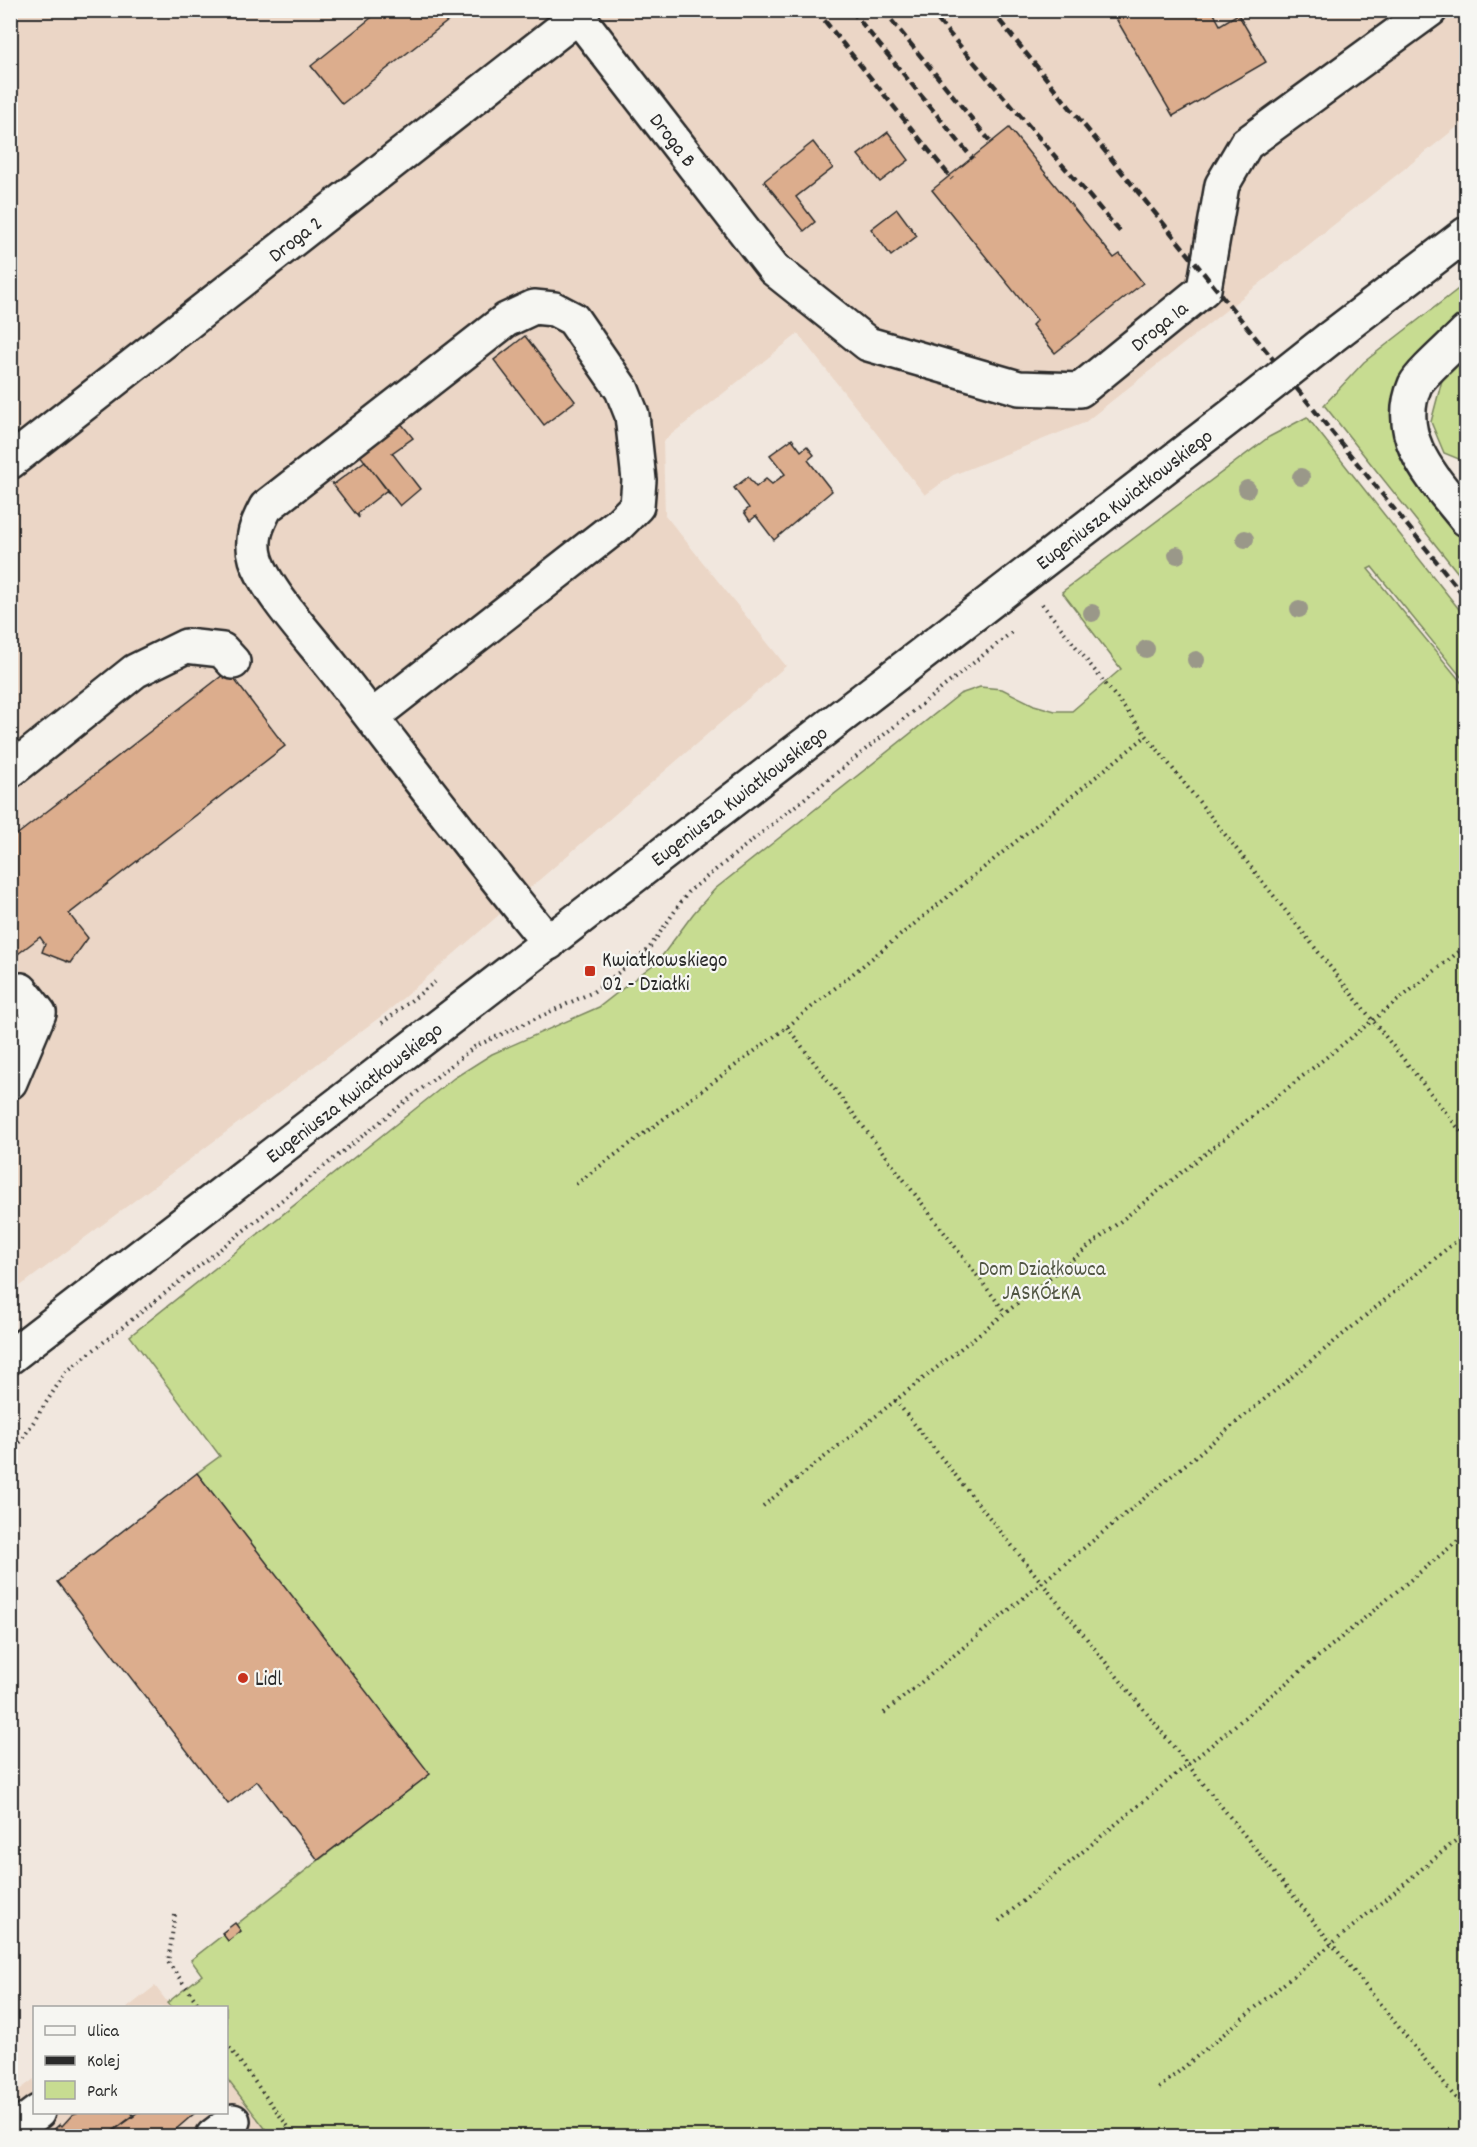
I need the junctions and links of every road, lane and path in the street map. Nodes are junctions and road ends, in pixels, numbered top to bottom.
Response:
1 (1430, 10) edge
2 (575, 14) edge
3 (1467, 234) edge
4 (774, 269) joint
5 (1467, 332) edge
6 (10, 462) edge
7 (1467, 519) edge
8 (1021, 578) junction
9 (1016, 630) dead end
10 (233, 662) dead end
11 (372, 717) junction
12 (1145, 737) junction
13 (10, 771) edge
14 (549, 943) junction
15 (1467, 946) edge
16 (10, 999) edge
17 (1374, 1019) junction
18 (787, 1027) junction
19 (10, 1082) edge
20 (1467, 1138) edge
21 (576, 1184) dead end
22 (1467, 1233) edge
23 (1005, 1312) junction
24 (10, 1357) edge
25 (895, 1400) junction
26 (10, 1458) edge
27 (763, 1506) dead end
28 (1467, 1534) edge
29 (1041, 1583) junction
30 (884, 1713) dead end
31 (1188, 1765) junction
32 (1467, 1832) edge
33 (175, 1915) dead end
34 (999, 1921) dead end
35 (1332, 1944) junction
36 (200, 2006) edge
37 (228, 2046) edge
38 (1159, 2088) dead end
39 (1467, 2111) edge
40 (35, 2114) edge
41 (10, 2133) edge
42 (295, 2136) edge

1 - 4 main road, Droga 1a
2 - 4 main road, Droga B
2 - 6 main road, Droga 2
3 - 8 main road, Eugeniusza Kwiatkowskiego, bridge
5 - 7 main road
8 - 12 path
8 - 14 main road, Eugeniusza Kwiatkowskiego
9 - 26 path
10 - 13 main road
11 - 11 main road
11 - 14 main road
12 - 17 path
12 - 18 path
14 - 24 main road, Eugeniusza Kwiatkowskiego
15 - 17 path
16 - 19 main road
17 - 20 path
17 - 23 path
18 - 21 path
18 - 23 path
22 - 29 path
23 - 25 path
25 - 27 path
25 - 29 path
28 - 31 path
29 - 30 path
29 - 31 path
31 - 34 path
31 - 35 path
32 - 35 path
33 - 36 path
35 - 38 path
35 - 39 path
37 - 42 path
40 - 41 main road

